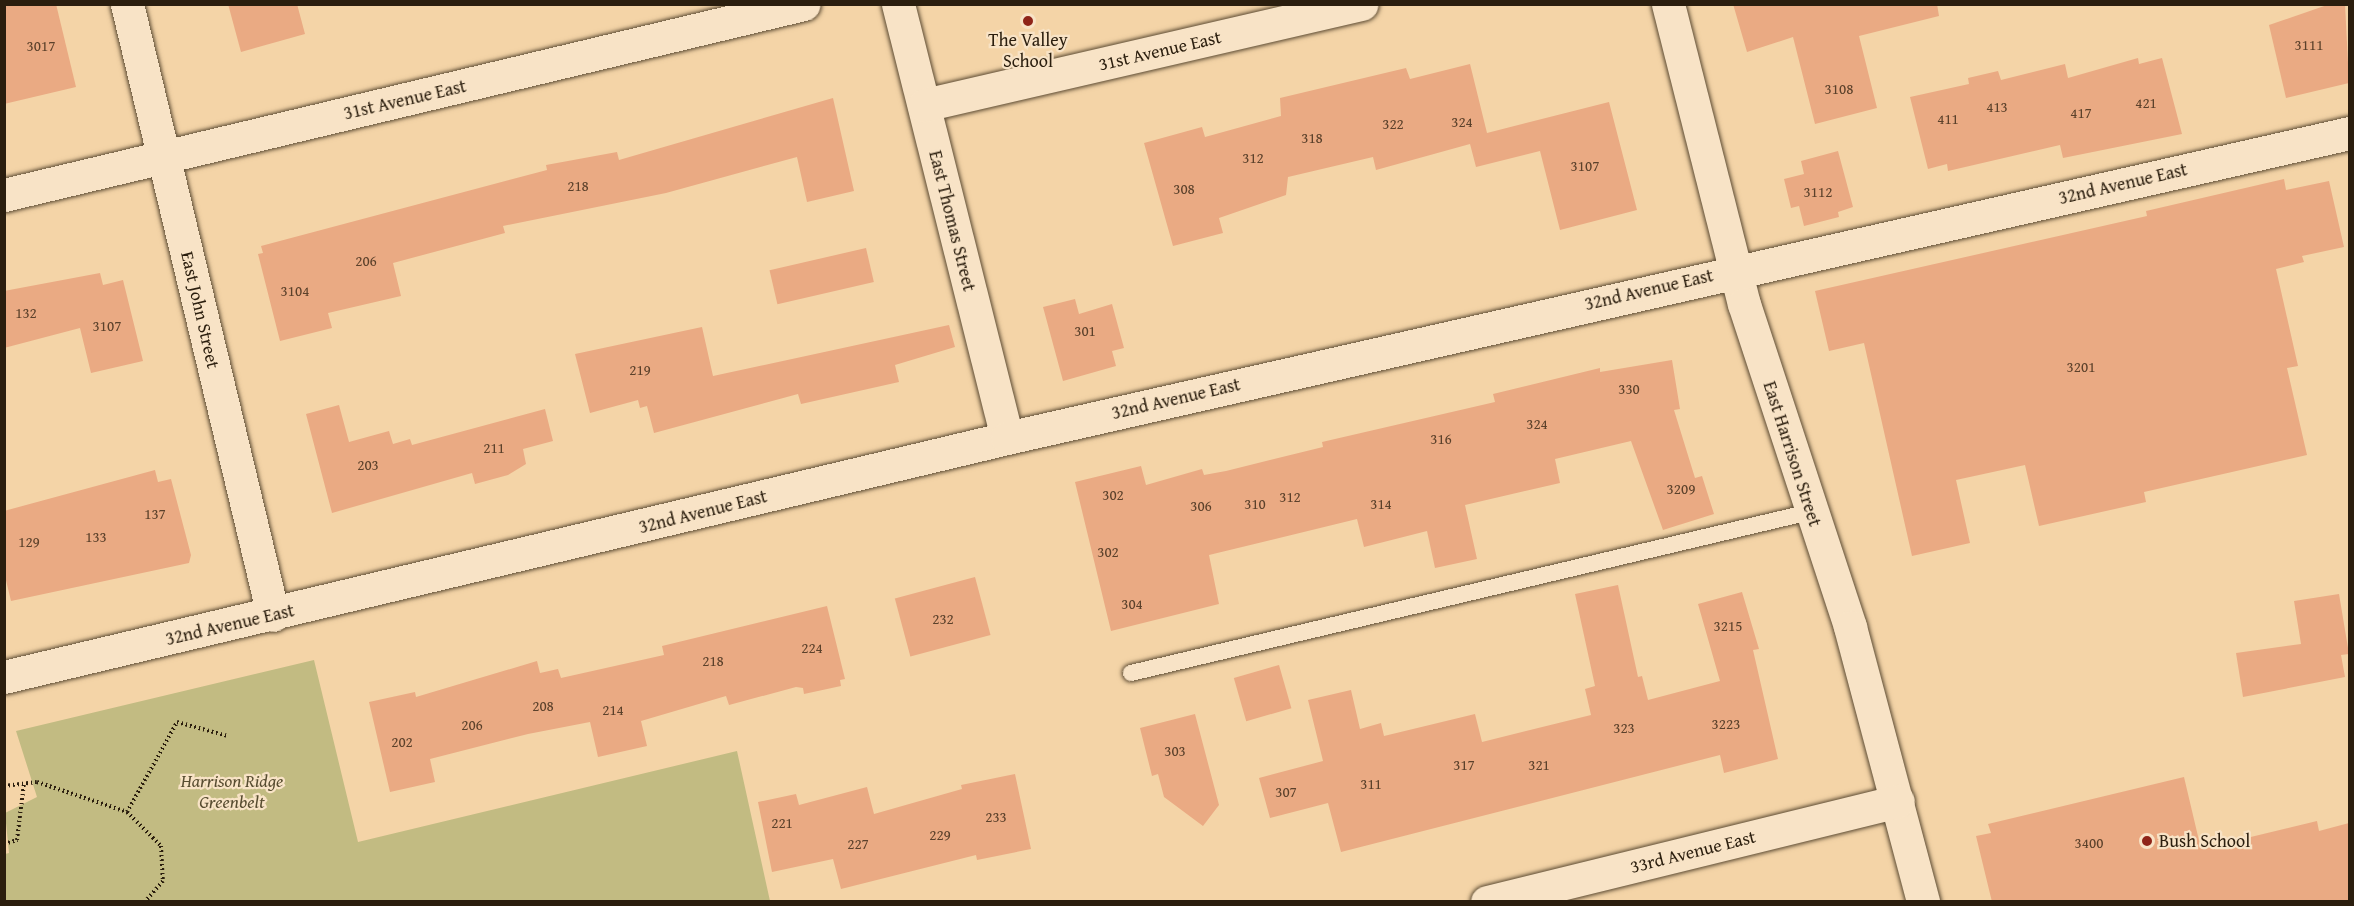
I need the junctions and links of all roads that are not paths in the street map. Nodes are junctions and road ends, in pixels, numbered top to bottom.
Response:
1 (127, 4) edge
2 (804, 4) edge
3 (898, 4) edge
4 (1362, 4) edge
5 (1668, 4) edge
6 (924, 105) junction
7 (2349, 133) edge
8 (164, 158) junction
9 (4, 195) edge
10 (1735, 270) junction
11 (1006, 438) junction
12 (1810, 512) junction
13 (273, 615) junction
14 (1131, 672) dead end
15 (4, 677) edge
16 (1898, 801) junction
17 (1487, 902) edge
18 (1923, 902) edge

1 - 8 street, East John Street
2 - 8 street, 31st Avenue East
3 - 6 street, East Thomas Street
4 - 6 street, 31st Avenue East
5 - 10 street, East Harrison Street
6 - 11 street, East Thomas Street
7 - 10 street, 32nd Avenue East
8 - 9 street, 31st Avenue East
8 - 13 street, East John Street
10 - 11 street, 32nd Avenue East
10 - 12 street, East Harrison Street
11 - 13 street, 32nd Avenue East
12 - 14 lane
12 - 16 street, East Harrison Street
13 - 15 street, 32nd Avenue East
16 - 17 street, 33rd Avenue East
16 - 18 street, East Harrison Street

